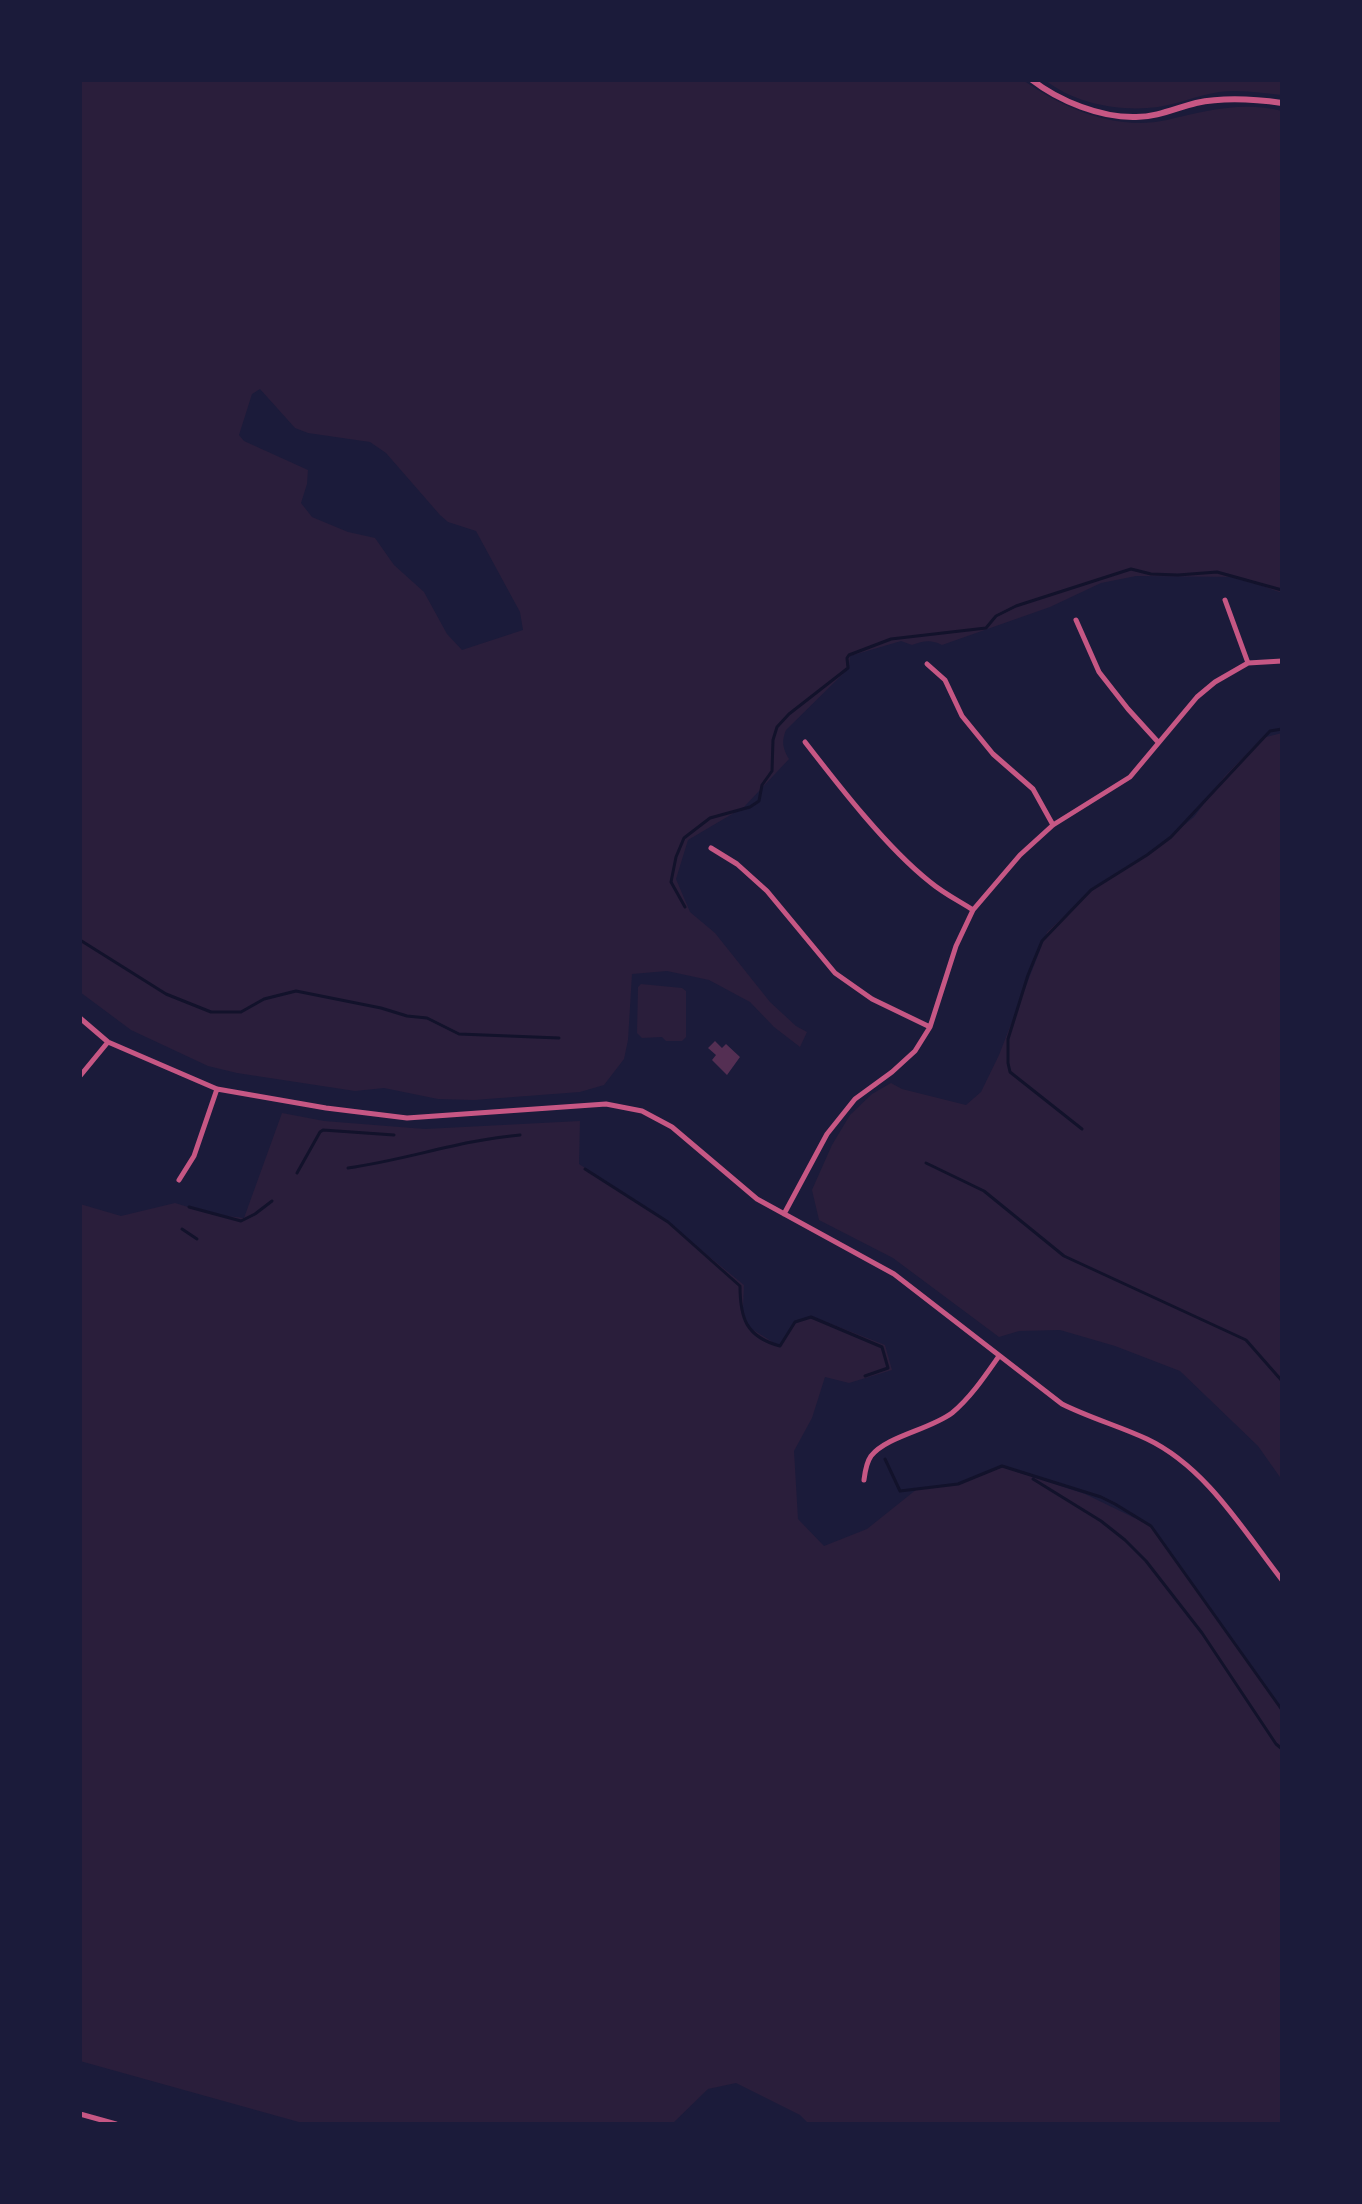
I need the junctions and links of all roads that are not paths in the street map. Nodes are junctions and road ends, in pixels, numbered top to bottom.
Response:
1 (1032, 80) edge
2 (1282, 103) edge
3 (1225, 600) dead end
4 (1076, 620) dead end
5 (1282, 661) edge
6 (1248, 663) junction
7 (927, 664) dead end
8 (805, 742) dead end
9 (1158, 742) junction
10 (1053, 825) junction
11 (711, 848) dead end
12 (973, 910) junction
13 (80, 1018) edge
14 (930, 1027) junction
15 (108, 1042) junction
16 (80, 1076) edge
17 (217, 1089) junction
18 (179, 1180) dead end
19 (784, 1214) junction
20 (999, 1356) junction
21 (864, 1480) dead end
22 (1282, 1580) edge
23 (80, 2114) edge
24 (116, 2124) edge

1 - 2 street
3 - 6 street
4 - 9 street
5 - 6 street
6 - 9 street
7 - 10 street
8 - 12 street
9 - 10 street
10 - 12 street
11 - 14 street
12 - 14 street
13 - 15 street
14 - 19 street
15 - 16 street
15 - 17 street
17 - 18 street
17 - 19 street
19 - 20 street
20 - 21 street
20 - 22 street
23 - 24 street

